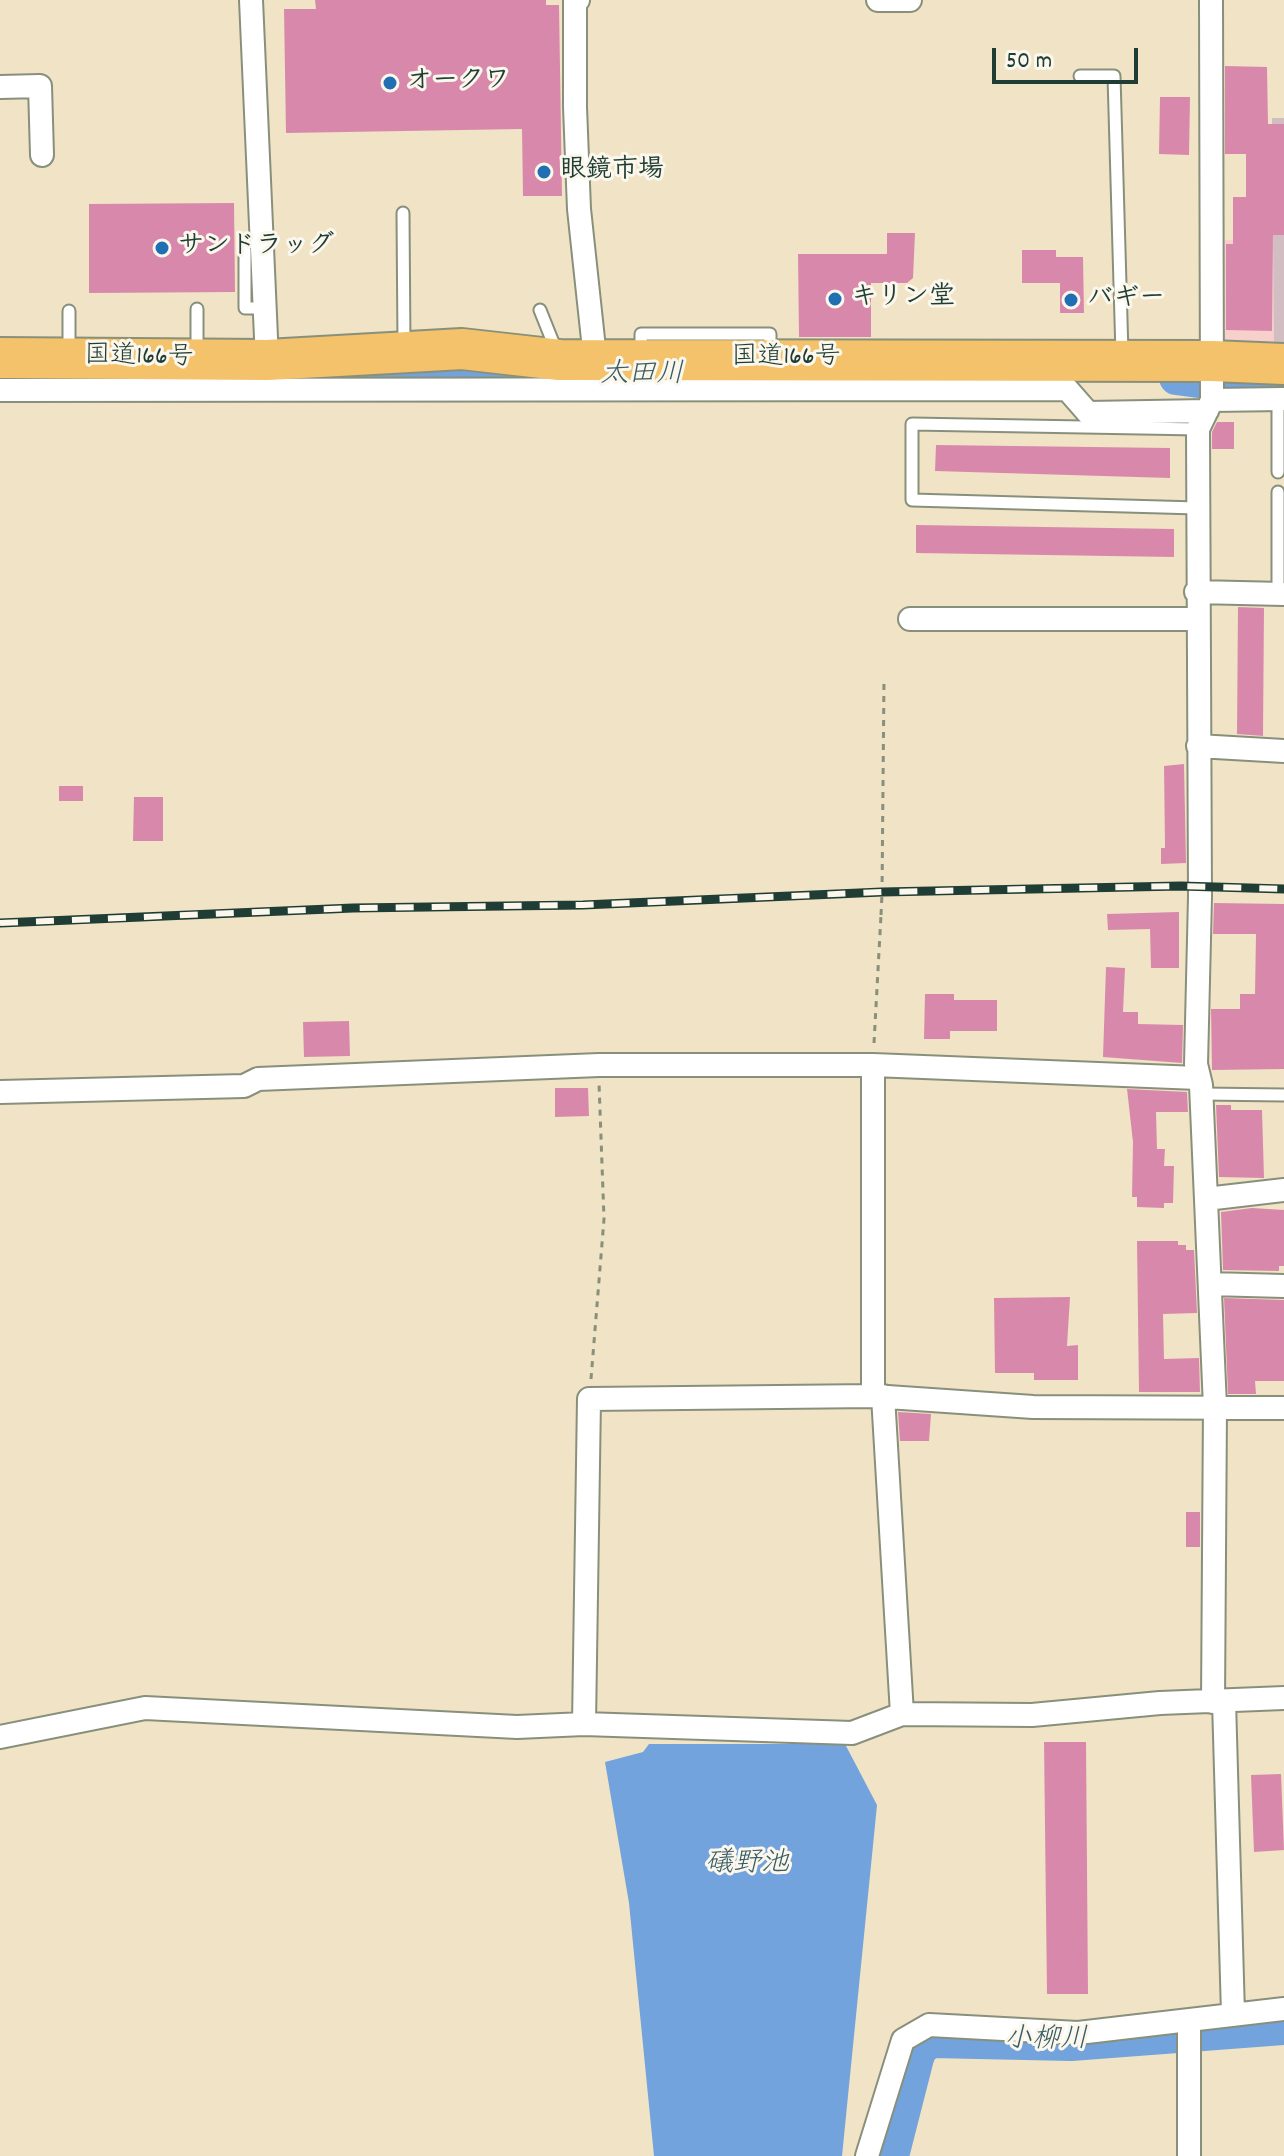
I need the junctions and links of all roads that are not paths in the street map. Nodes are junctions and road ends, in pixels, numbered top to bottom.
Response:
1 (251, 0) edge
2 (578, 0) edge
3 (878, 0) edge
4 (906, 0) edge
5 (1211, 0) edge
6 (1080, 76) dead end
7 (0, 87) edge
8 (42, 155) dead end
9 (403, 213) dead end
10 (245, 250) dead end
11 (267, 308) junction
12 (197, 309) dead end
13 (540, 310) dead end
14 (69, 311) dead end
15 (404, 351) junction
16 (0, 358) edge
17 (69, 358) junction
18 (578, 359) junction
19 (197, 360) junction
20 (267, 360) junction
21 (1122, 360) junction
22 (1282, 388) edge
23 (0, 390) edge
24 (1209, 394) junction
25 (1278, 472) dead end
26 (1278, 492) dead end
27 (1197, 508) junction
28 (1196, 592) junction
29 (1281, 594) edge
30 (910, 619) dead end
31 (1197, 619) junction
32 (1198, 746) junction
33 (1284, 751) edge
34 (873, 1065) junction
35 (1200, 1086) junction
36 (0, 1092) edge
37 (1284, 1095) edge
38 (1284, 1190) edge
39 (1206, 1199) junction
40 (1210, 1284) junction
41 (1284, 1286) edge
42 (878, 1396) junction
43 (1215, 1407) junction
44 (1284, 1408) edge
45 (1284, 1698) edge
46 (1218, 1702) junction
47 (902, 1714) junction
48 (584, 1724) junction
49 (0, 1737) edge
50 (1284, 2009) edge
51 (1233, 2014) junction
52 (1189, 2021) junction
53 (867, 2156) edge
54 (1189, 2156) edge

1 - 11 street
2 - 18 street
3 - 4 street
5 - 24 street
6 - 21 lane
7 - 8 street
9 - 15 lane
10 - 11 lane
11 - 20 street
12 - 19 lane
13 - 18 lane
14 - 17 lane
15 - 18 highway, 国道166号
15 - 20 highway, 国道166号
16 - 17 highway, 国道166号
17 - 19 highway, 国道166号
18 - 21 highway, 国道166号
19 - 20 highway, 国道166号
21 - 24 highway, 国道166号
22 - 24 highway, 国道166号
22 - 25 lane
23 - 24 street
24 - 27 street
24 - 27 lane
26 - 29 lane
27 - 28 street
28 - 29 street
28 - 31 street
30 - 31 street
31 - 32 street
32 - 33 street
32 - 35 street
34 - 35 street
34 - 36 street
34 - 42 street
35 - 37 lane
35 - 39 street
38 - 39 street
39 - 40 street
40 - 41 street
40 - 43 street
42 - 43 street
42 - 47 street
42 - 48 street
43 - 44 street
43 - 46 street
45 - 46 street
46 - 47 street
46 - 51 street
47 - 48 street
48 - 49 street
50 - 51 street
51 - 52 street
52 - 53 street
52 - 54 street

